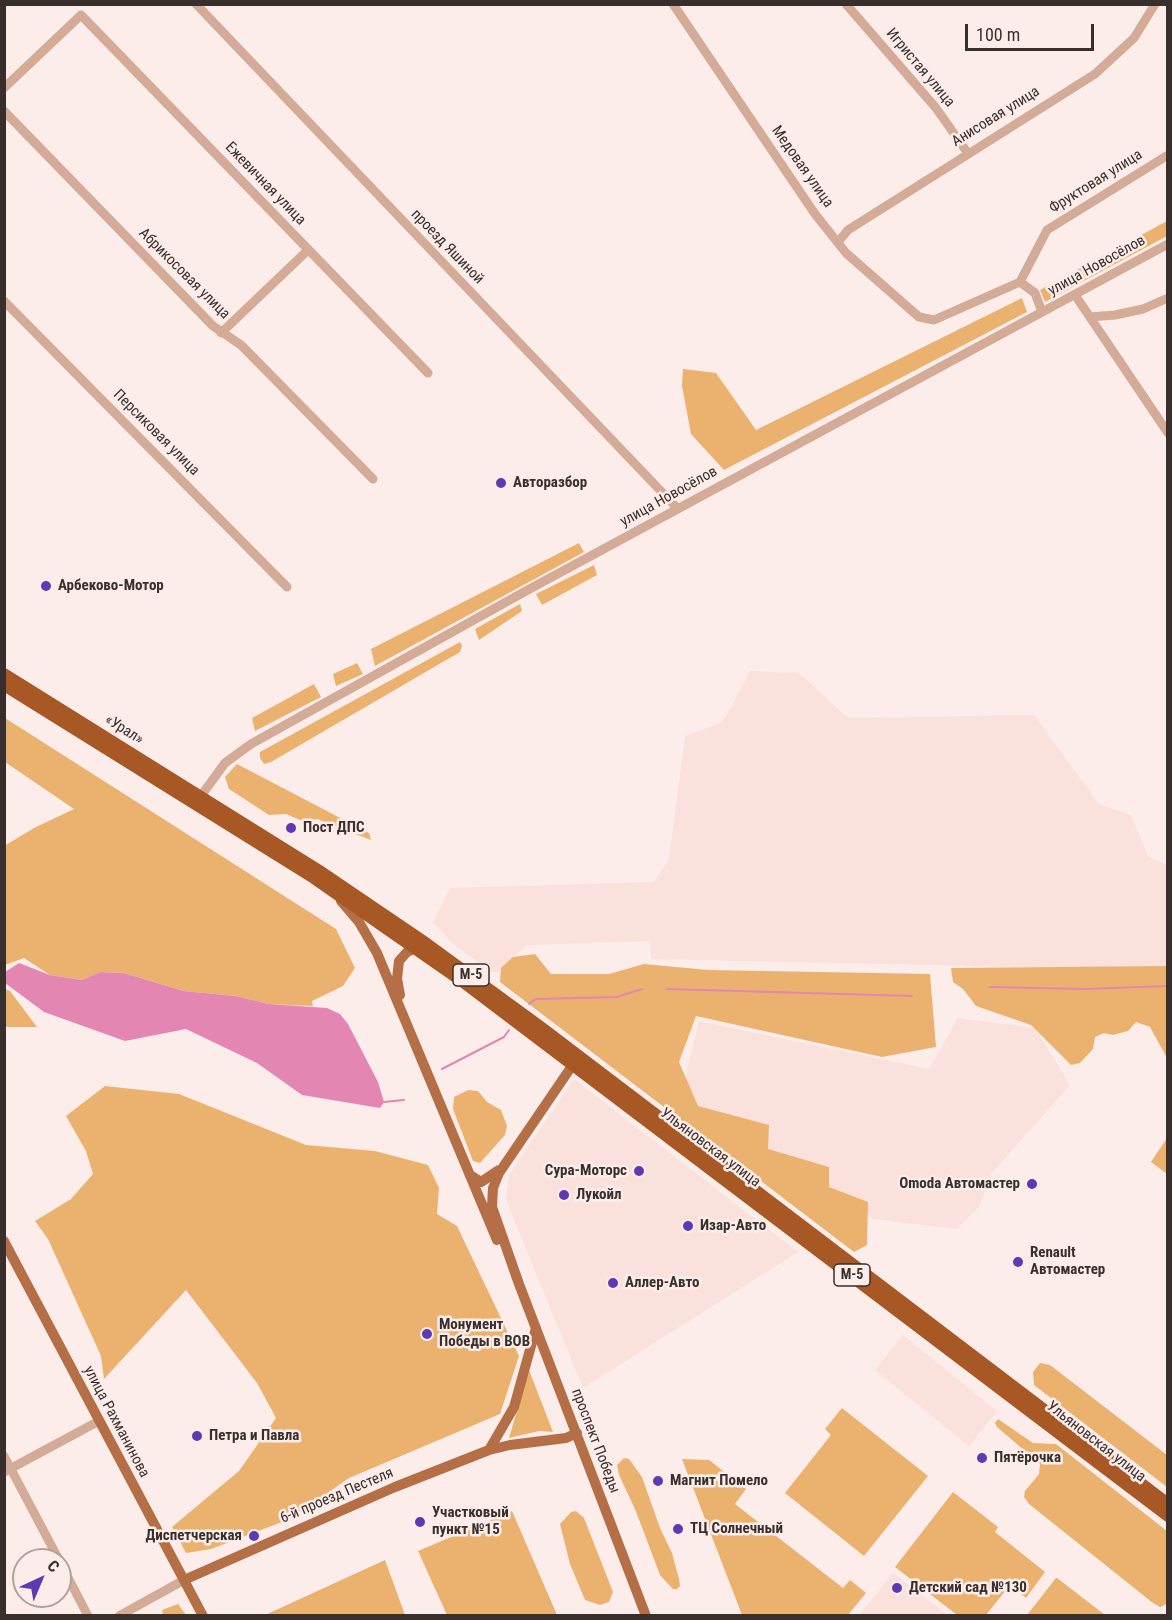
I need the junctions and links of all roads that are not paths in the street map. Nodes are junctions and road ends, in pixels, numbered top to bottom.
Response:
1 (196, 4) edge
2 (673, 4) edge
3 (846, 4) edge
4 (1155, 4) edge
5 (4, 88) edge
6 (4, 111) edge
7 (968, 153) junction
8 (1167, 155) edge
9 (839, 241) junction
10 (1167, 244) edge
11 (308, 250) junction
12 (1020, 282) junction
13 (1075, 294) junction
14 (1167, 298) edge
15 (4, 301) edge
16 (1042, 312) junction
17 (1090, 317) junction
18 (221, 333) junction
19 (428, 373) dead end
20 (1167, 433) edge
21 (373, 479) dead end
22 (678, 509) junction
23 (287, 586) dead end
24 (4, 674) edge
25 (4, 685) edge
26 (198, 800) junction
27 (224, 816) junction
28 (327, 887) junction
29 (422, 946) junction
30 (408, 1024) junction
31 (576, 1060) junction
32 (561, 1081) junction
33 (612, 1092) junction
34 (505, 1163) junction
35 (467, 1173) junction
36 (4, 1240) edge
37 (517, 1277) junction
38 (536, 1328) junction
39 (99, 1421) junction
40 (577, 1433) junction
41 (489, 1450) junction
42 (4, 1456) edge
43 (8, 1470) edge
44 (1167, 1504) edge
45 (1167, 1516) edge
46 (52, 1548) edge
47 (184, 1580) junction
48 (72, 1586) edge
49 (88, 1616) edge
50 (119, 1616) edge
51 (203, 1616) edge
52 (646, 1616) edge

1 - 22 street, проезд Яшиной
2 - 9 street, Медовая улица
3 - 7 street, Игристая улица
4 - 7 street, Анисовая улица
5 - 11 street, Ежевичная улица
6 - 18 street, Абрикосовая улица
7 - 9 street, Анисовая улица
8 - 12 street, Фруктовая улица
9 - 12 street, Медовая улица
10 - 13 street, улица Новосёлов
11 - 18 street
11 - 19 street, Ежевичная улица
12 - 16 street
13 - 16 street, улица Новосёлов
13 - 17 street
14 - 17 street
15 - 23 street, Персиковая улица
16 - 22 street, улица Новосёлов
17 - 20 street
18 - 21 street, Абрикосовая улица
22 - 26 street, улица Новосёлов
24 - 26 highway, «Урал» / М-5
25 - 26 highway, «Урал» / М-5
26 - 27 highway, «Урал» / М-5
27 - 28 highway, Ульяновская улица / М-5
27 - 29 highway, Ульяновская улица / М-5
28 - 29 highway, Ульяновская улица / М-5
28 - 30 main road, проспект Победы
29 - 30 main road, проспект Победы
29 - 31 highway, Ульяновская улица / М-5
30 - 35 main road, проспект Победы
31 - 32 main road, проспект Победы
31 - 33 highway, Ульяновская улица / М-5
31 - 44 highway, Ульяновская улица / М-5
32 - 33 main road
32 - 34 main road, проспект Победы
33 - 45 highway, Ульяновская улица / М-5
34 - 35 main road
34 - 37 main road, проспект Победы
35 - 37 main road, проспект Победы
36 - 39 main road, улица Рахманинова
37 - 38 main road, проспект Победы
38 - 40 main road, проспект Победы
38 - 41 main road
39 - 43 street
39 - 47 main road, улица Рахманинова
40 - 41 main road, 6-й проезд Пестеля
40 - 52 main road, проспект Победы
41 - 47 main road, 6-й проезд Пестеля
42 - 43 street
43 - 46 street
47 - 50 street, 6-й проезд Пестеля
47 - 51 main road, улица Рахманинова
48 - 49 street

